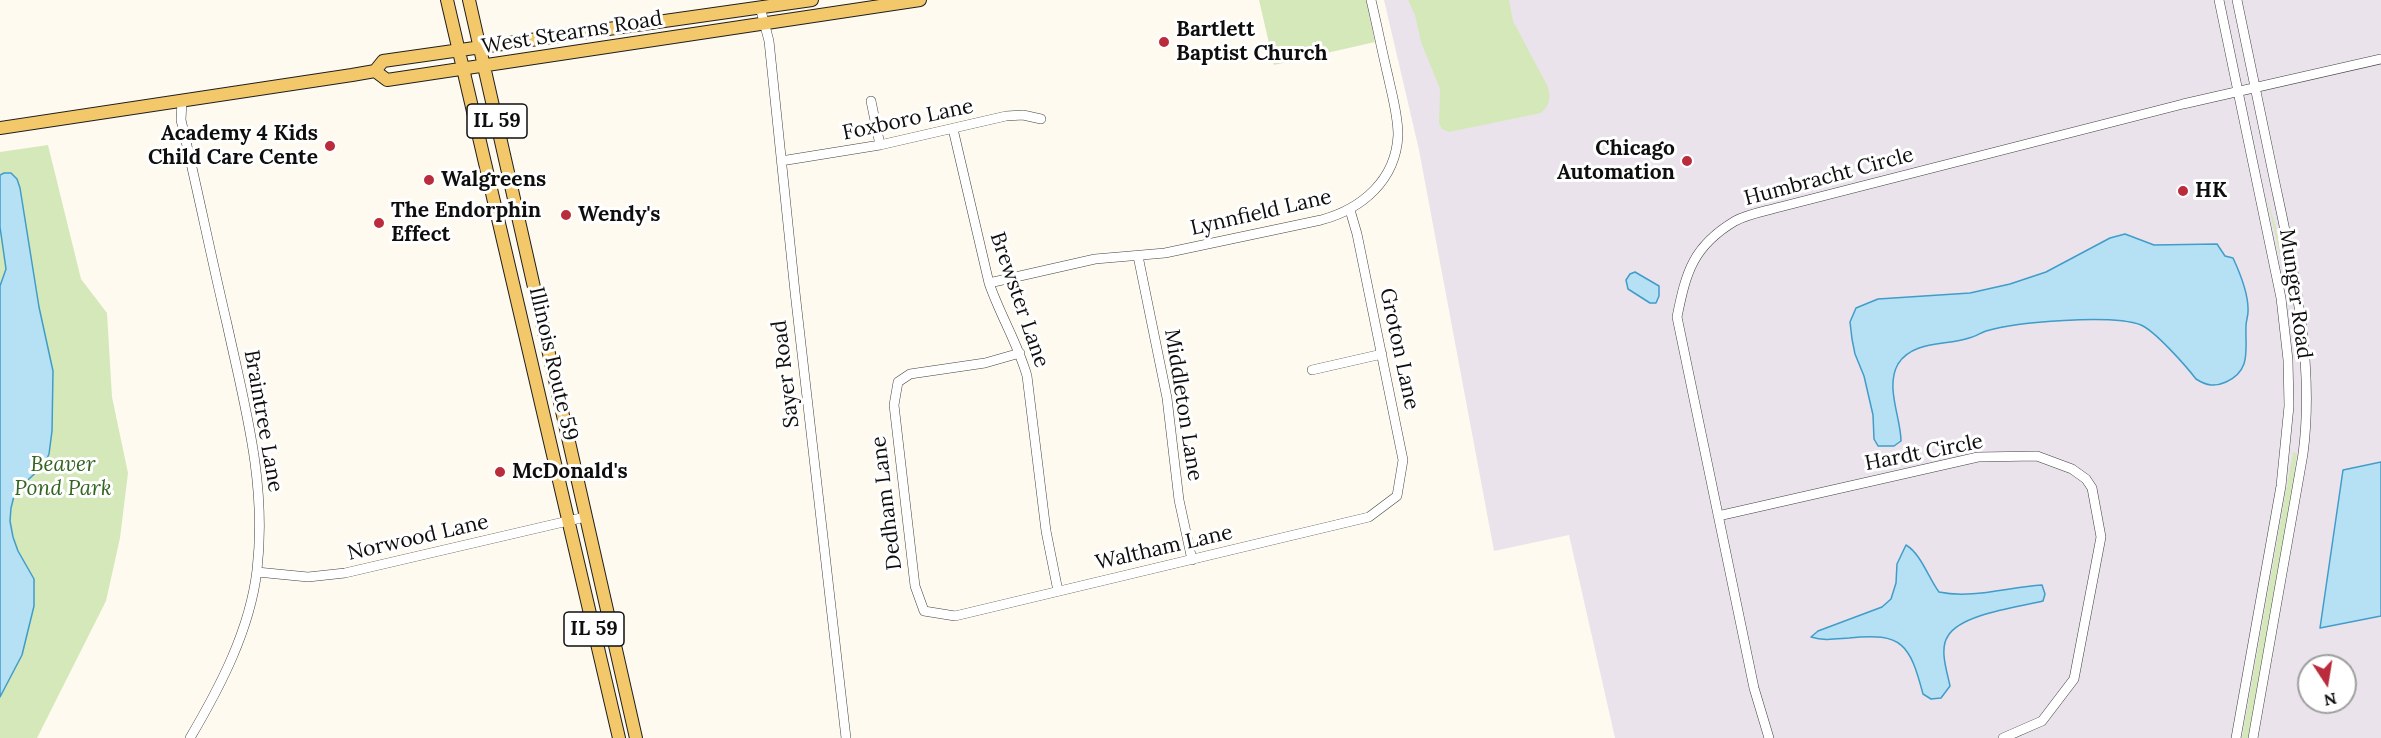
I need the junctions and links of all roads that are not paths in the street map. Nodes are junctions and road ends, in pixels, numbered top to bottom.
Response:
1 (447, 0) edge
2 (469, 0) edge
3 (812, 0) edge
4 (920, 0) edge
5 (1371, 0) edge
6 (2219, 0) edge
7 (2237, 0) edge
8 (760, 7) junction
9 (765, 24) junction
10 (480, 46) junction
11 (459, 49) junction
12 (2381, 59) edge
13 (484, 66) junction
14 (464, 69) junction
15 (375, 71) junction
16 (2255, 87) junction
17 (2238, 90) junction
18 (182, 101) junction
19 (871, 101) dead end
20 (1041, 119) dead end
21 (0, 128) edge
22 (953, 129) junction
23 (880, 146) junction
24 (781, 160) junction
25 (1350, 210) junction
26 (1138, 256) junction
27 (989, 283) junction
28 (1020, 352) junction
29 (1383, 354) junction
30 (1312, 370) dead end
31 (1397, 496) joint
32 (1718, 516) junction
33 (585, 517) junction
34 (569, 521) junction
35 (1192, 560) junction
36 (257, 572) junction
37 (1058, 591) junction
38 (932, 613) joint
39 (190, 738) edge
40 (619, 738) edge
41 (636, 738) edge
42 (846, 738) edge
43 (1769, 738) edge
44 (2003, 738) edge
45 (2236, 738) edge
46 (2253, 738) edge

1 - 11 main road, Illinois Route 59 / IL 59
2 - 10 main road, Illinois Route 59 / IL 59
3 - 8 main road, West Stearns Road
4 - 9 main road, West Stearns Road
5 - 25 street, Lynnfield Lane
6 - 17 street, Munger Road
7 - 16 street, Munger Road
8 - 9 street, Sayer Road
8 - 10 main road, West Stearns Road
9 - 13 main road, West Stearns Road
9 - 24 street, Sayer Road
10 - 11 main road, West Stearns Road
10 - 13 main road, Illinois Route 59 / IL 59
11 - 14 main road, Illinois Route 59 / IL 59
11 - 15 main road, West Stearns Road
12 - 16 street, Humbracht Circle
13 - 14 main road, West Stearns Road
13 - 33 main road, Illinois Route 59 / IL 59
14 - 15 main road, West Stearns Road
14 - 34 main road, Illinois Route 59 / IL 59
15 - 18 main road, West Stearns Road
16 - 17 street, Humbracht Circle
16 - 46 street, Munger Road
17 - 32 street, Humbracht Circle
17 - 45 street, Munger Road
18 - 21 main road, West Stearns Road
18 - 36 street, Braintree Lane
19 - 23 street
20 - 22 street, Foxboro Lane
22 - 23 street, Foxboro Lane
22 - 27 street, Brewster Lane
23 - 24 street, Foxboro Lane
24 - 42 street, Sayer Road
25 - 26 street, Lynnfield Lane
25 - 29 street, Groton Lane
26 - 27 street, Lynnfield Lane
26 - 35 street, Middleton Lane
27 - 28 street, Brewster Lane
28 - 37 street, Brewster Lane
28 - 38 street, Dedham Lane
29 - 30 street
29 - 31 street, Groton Lane
31 - 35 street, Waltham Lane
32 - 43 street, Humbracht Circle
32 - 44 street, Hardt Circle
33 - 34 street, Norwood Lane
33 - 41 main road, Illinois Route 59 / IL 59
34 - 36 street, Norwood Lane
34 - 40 main road, Illinois Route 59 / IL 59
35 - 37 street, Waltham Lane
36 - 39 street, Braintree Lane
37 - 38 street, Waltham Lane

